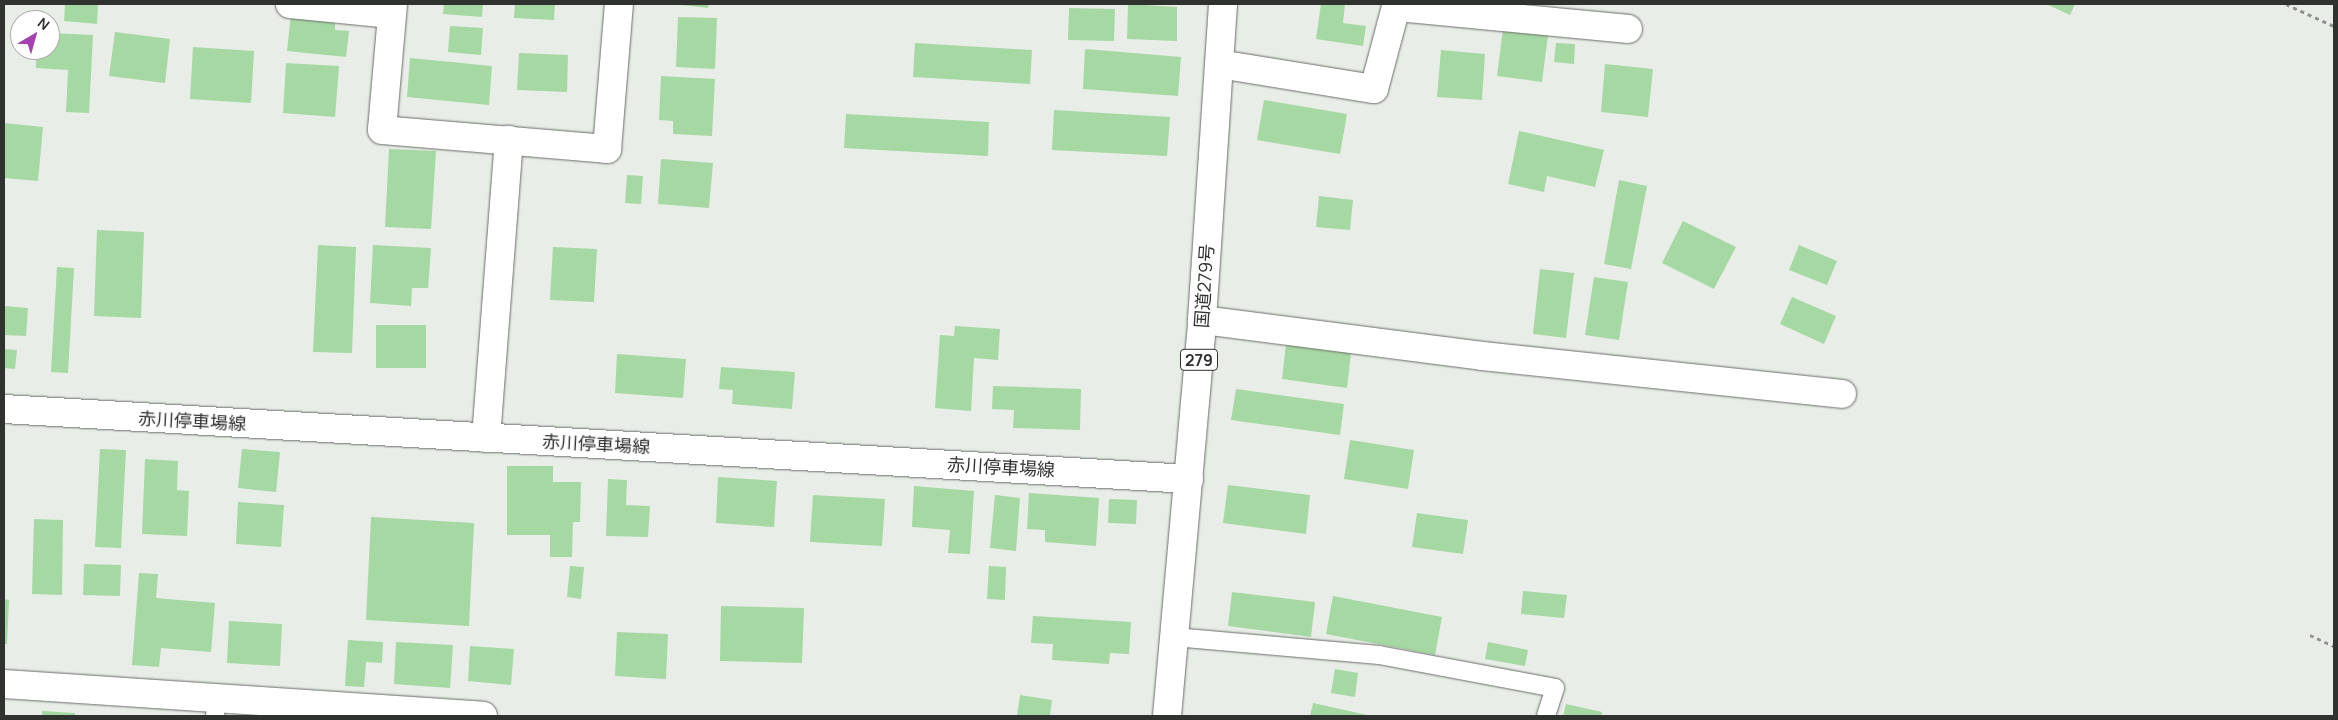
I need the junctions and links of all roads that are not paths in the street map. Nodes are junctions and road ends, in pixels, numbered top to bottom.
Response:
1 (290, 4) edge
2 (619, 4) edge
3 (1223, 4) edge
4 (392, 9) edge
5 (1628, 29) dead end
6 (1219, 64) junction
7 (509, 140) junction
8 (1202, 320) junction
9 (1842, 394) dead end
10 (4, 409) edge
11 (486, 438) junction
12 (1189, 479) junction
13 (1174, 637) junction
14 (4, 684) edge
15 (216, 706) edge
16 (483, 716) edge
17 (1167, 716) edge
18 (1546, 716) edge

1 - 4 main road
2 - 7 main road
3 - 6 main road, 国道279号 / 279
4 - 7 main road
5 - 6 main road
6 - 8 main road, 国道279号 / 279
7 - 11 main road
8 - 9 main road
8 - 12 main road, 国道279号 / 279
10 - 11 main road, 赤川停車場線
11 - 12 main road, 赤川停車場線
12 - 13 main road, 国道279号 / 279
13 - 17 main road, 国道279号 / 279
13 - 18 lane
14 - 15 main road
15 - 16 main road

